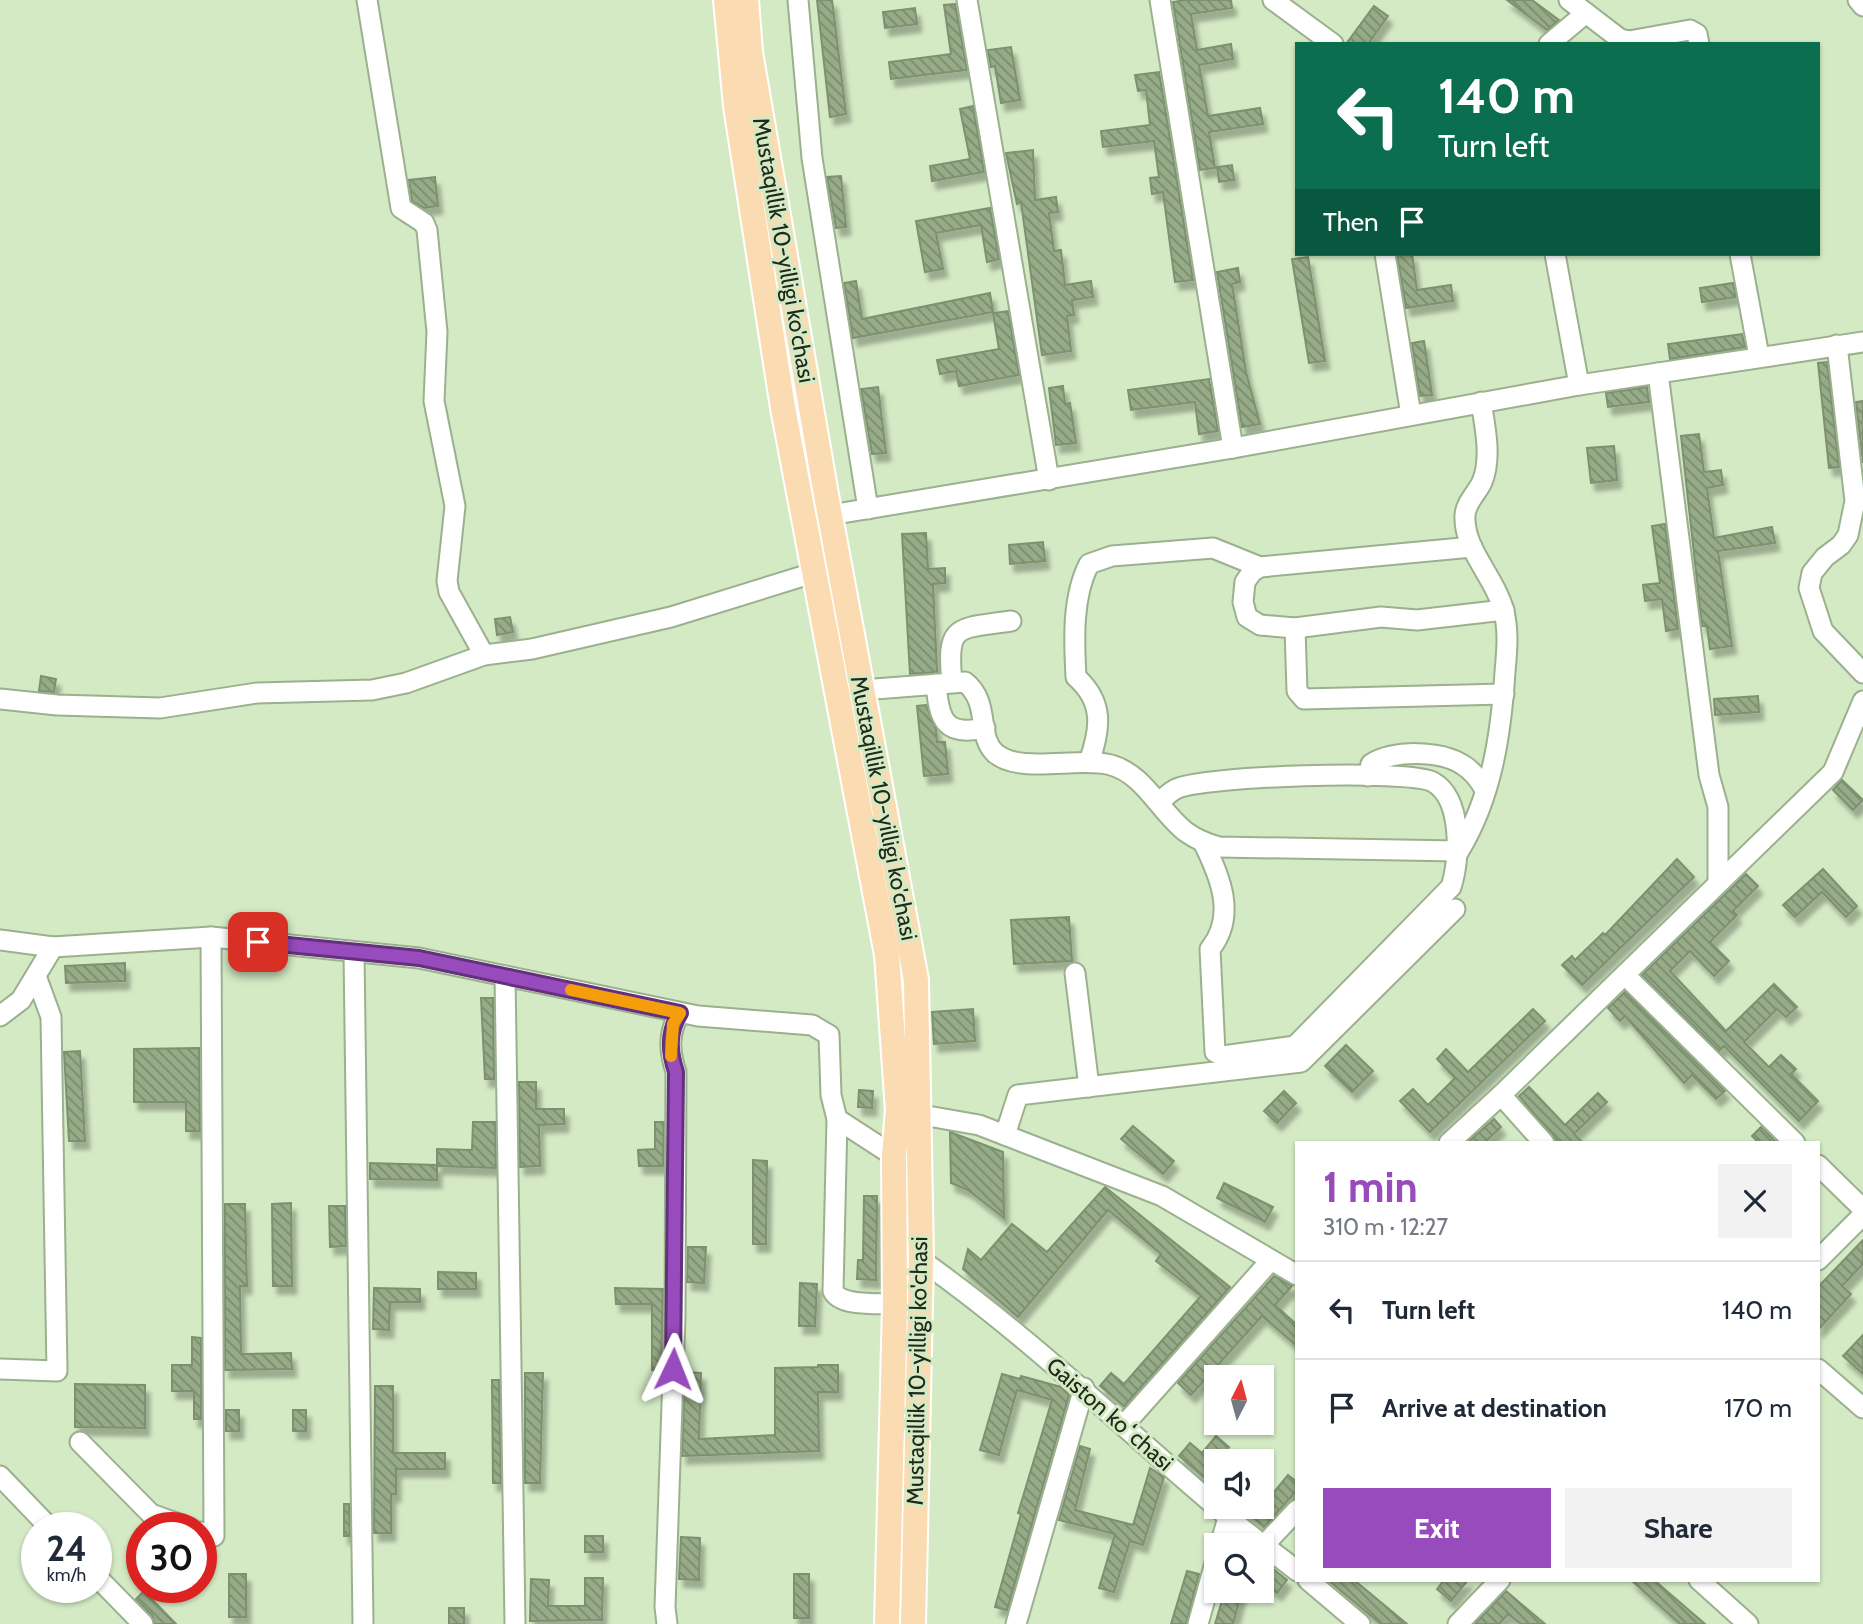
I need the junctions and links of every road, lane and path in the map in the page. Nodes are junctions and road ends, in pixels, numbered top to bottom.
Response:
1 (367, 0) edge
2 (726, 0) edge
3 (746, 0) edge
4 (798, 0) edge
5 (967, 0) edge
6 (1160, 0) edge
7 (1273, 0) edge
8 (1569, 0) edge
9 (1858, 0) edge
10 (1863, 6) edge
11 (1586, 13) junction
12 (1331, 42) edge
13 (1551, 42) edge
14 (1699, 42) edge
15 (1385, 256) edge
16 (1555, 256) edge
17 (1740, 256) edge
18 (1863, 342) edge
19 (1837, 345) junction
20 (1759, 356) junction
21 (1658, 373) junction
22 (1578, 385) junction
23 (1481, 402) junction
24 (1411, 415) junction
25 (1233, 449) junction
26 (1049, 480) junction
27 (868, 509) junction
28 (830, 516) junction
29 (1472, 547) junction
30 (1260, 567) junction
31 (813, 573) junction
32 (1504, 610) junction
33 (1011, 621) dead end
34 (1295, 628) junction
35 (484, 655) junction
36 (1863, 673) edge
37 (944, 683) junction
38 (862, 690) junction
39 (1504, 694) junction
40 (0, 699) edge
41 (1863, 701) edge
42 (985, 728) junction
43 (1089, 762) junction
44 (1368, 776) junction
45 (1485, 790) junction
46 (1159, 802) junction
47 (1203, 842) junction
48 (1459, 851) junction
49 (1718, 881) junction
50 (1455, 909) dead end
51 (211, 937) junction
52 (0, 940) edge
53 (53, 947) junction
54 (354, 952) junction
55 (1075, 973) dead end
56 (36, 976) junction
57 (505, 976) junction
58 (1626, 976) junction
59 (680, 1013) junction
60 (0, 1016) edge
61 (1089, 1087) junction
62 (1501, 1095) junction
63 (908, 1112) junction
64 (837, 1119) junction
65 (1005, 1135) junction
66 (1451, 1141) edge
67 (1542, 1141) edge
68 (1793, 1141) edge
69 (894, 1156) junction
70 (1820, 1167) edge
71 (1863, 1209) edge
72 (1863, 1215) edge
73 (1820, 1258) edge
74 (921, 1260) junction
75 (1271, 1260) junction
76 (1295, 1274) edge
77 (895, 1304) junction
78 (0, 1369) edge
79 (1820, 1371) edge
80 (1084, 1388) junction
81 (1863, 1408) edge
82 (1124, 1425) junction
83 (80, 1442) dead end
84 (0, 1476) edge
85 (1204, 1497) edge
86 (35, 1512) edge
87 (149, 1512) edge
88 (214, 1512) edge
89 (1295, 1512) edge
90 (1229, 1519) edge
91 (1249, 1533) edge
92 (1274, 1534) edge
93 (1274, 1552) edge
94 (1295, 1569) edge
95 (1310, 1582) edge
96 (1498, 1582) edge
97 (1701, 1582) edge
98 (112, 1592) edge
99 (1204, 1602) edge
100 (143, 1624) edge
101 (363, 1624) edge
102 (515, 1624) edge
103 (667, 1624) edge
104 (887, 1624) edge
105 (913, 1624) edge
106 (1016, 1624) edge
107 (1198, 1624) edge
108 (1360, 1624) edge
109 (1458, 1624) edge
110 (1748, 1624) edge

1 - 35 street
2 - 31 main road, Mustaqillik 10-yilligi ko'chasi
3 - 28 main road, Mustaqillik 10-yilligi ko'chasi
4 - 27 street
5 - 26 street
6 - 25 street
7 - 12 street
8 - 11 street
9 - 10 street
11 - 13 street
11 - 14 street
15 - 24 street
16 - 22 street
17 - 20 street
18 - 19 street
19 - 20 street
19 - 36 street
20 - 21 street
21 - 22 street
21 - 49 street
22 - 23 street
23 - 24 street
23 - 29 street
24 - 25 street
25 - 26 street
26 - 27 street
27 - 28 street
28 - 38 main road, Mustaqillik 10-yilligi ko'chasi
29 - 30 street
29 - 32 street
30 - 34 street
30 - 43 street
31 - 35 street
31 - 63 main road, Mustaqillik 10-yilligi ko'chasi
32 - 34 street
32 - 39 street
33 - 37 street
34 - 39 street
35 - 40 street
37 - 38 street
37 - 42 street
37 - 42 street
38 - 63 main road, Mustaqillik 10-yilligi ko'chasi
39 - 45 street
41 - 49 street
42 - 43 street
43 - 46 street
44 - 45 street
44 - 46 street
44 - 48 street
45 - 48 street
46 - 47 street
47 - 48 street
47 - 48 street
49 - 58 street
50 - 61 street
51 - 53 street
51 - 54 street
51 - 88 street
52 - 53 street
53 - 56 street
54 - 57 street
54 - 101 street
55 - 61 street
56 - 60 street
56 - 78 street
57 - 59 street
57 - 102 street
58 - 62 street
58 - 68 street
59 - 64 street
59 - 103 street
61 - 65 street
62 - 66 street
62 - 67 street
63 - 65 street
63 - 69 main road, Mustaqillik 10-yilligi ko'chasi
63 - 74 main road, Mustaqillik 10-yilligi ko'chasi
64 - 69 street
64 - 77 street
65 - 75 street
69 - 77 main road, Mustaqillik 10-yilligi ko'chasi
70 - 71 street
72 - 73 street
74 - 80 street, Gaiston koʻchasi
74 - 105 main road, Mustaqillik 10-yilligi ko'chasi
75 - 76 street
75 - 82 street
77 - 104 main road, Mustaqillik 10-yilligi ko'chasi
79 - 81 street
80 - 82 street, Gaiston koʻchasi
80 - 106 street
82 - 85 street, Gaiston koʻchasi
83 - 87 street
84 - 86 street
89 - 92 street
90 - 91 street, Gaiston koʻchasi
93 - 94 street, Gaiston koʻchasi
95 - 108 street
96 - 109 street
97 - 110 street
98 - 100 street
99 - 107 street

